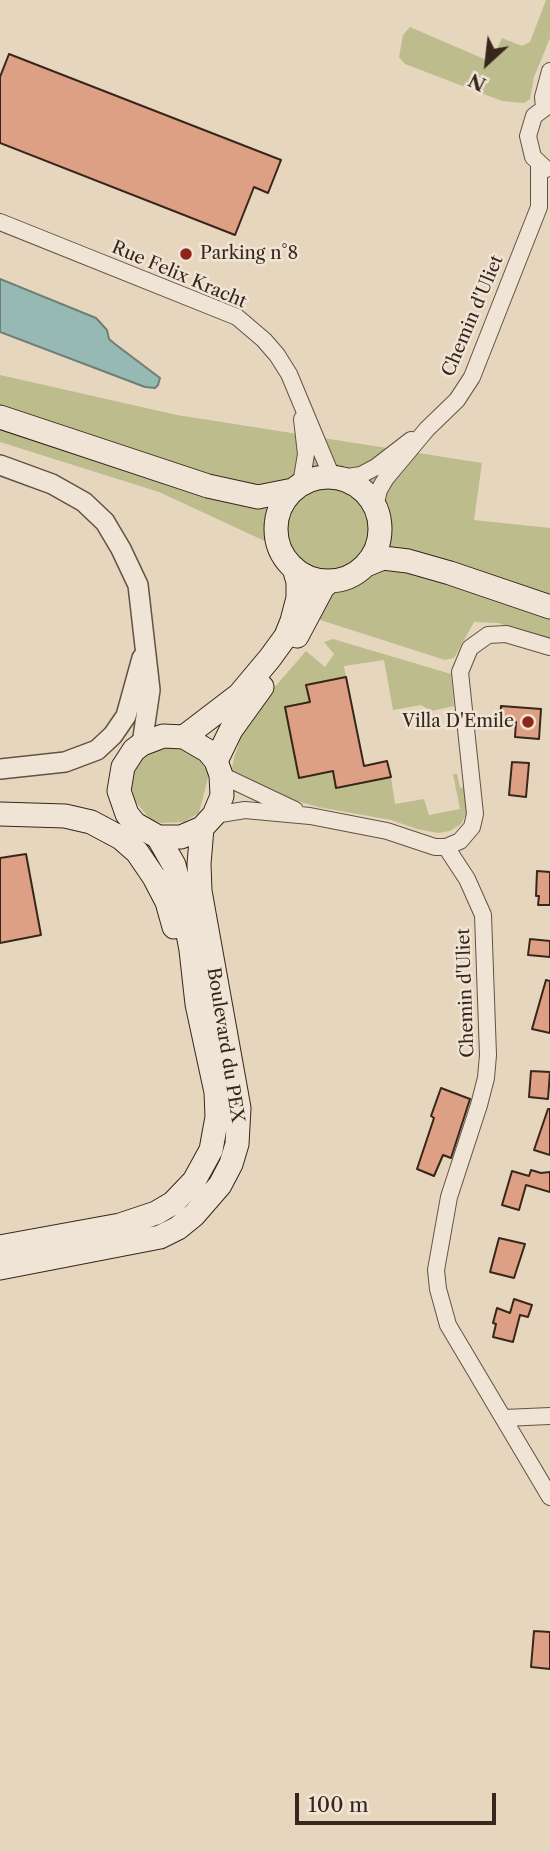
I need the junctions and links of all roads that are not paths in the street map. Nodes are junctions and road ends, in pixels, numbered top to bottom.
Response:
1 (550, 71) edge
2 (547, 105) edge
3 (545, 168) edge
4 (550, 194) edge
5 (539, 207) junction
6 (0, 222) edge
7 (302, 409) junction
8 (0, 417) edge
9 (428, 429) junction
10 (0, 465) edge
11 (336, 478) junction
12 (208, 486) junction
13 (297, 487) junction
14 (377, 515) junction
15 (276, 537) junction
16 (366, 565) junction
17 (294, 568) junction
18 (450, 573) junction
19 (330, 581) junction
20 (550, 607) edge
21 (550, 647) edge
22 (144, 651) junction
23 (184, 737) junction
24 (142, 744) junction
25 (218, 768) junction
26 (0, 769) edge
27 (0, 814) edge
28 (310, 816) junction
29 (208, 822) junction
30 (158, 836) junction
31 (446, 847) junction
32 (197, 1004) junction
33 (0, 1247) edge
34 (0, 1268) edge
35 (550, 1416) edge
36 (504, 1418) junction
37 (550, 1497) edge

1 - 2 street
2 - 3 street, Chemin d'Uliet
3 - 5 street, Chemin d'Uliet
4 - 5 street, Chemin d'Uliet
5 - 9 street, Chemin d'Uliet
6 - 7 street, Rue Felix Kracht
7 - 11 street, Rue Felix Kracht
7 - 13 street, Rue Felix Kracht
8 - 12 main road
9 - 11 street, Chemin d'Uliet
9 - 14 street, Chemin d'Uliet
10 - 22 street
11 - 13 main road
11 - 14 main road
12 - 13 main road
12 - 15 main road
13 - 15 main road
14 - 16 main road
14 - 18 main road
15 - 17 main road
16 - 18 main road
16 - 19 main road
17 - 19 main road
17 - 23 main road
18 - 20 main road
19 - 25 main road
21 - 31 street
22 - 24 street
22 - 26 street
23 - 24 main road
23 - 25 main road
24 - 30 main road
25 - 28 street
25 - 29 main road
27 - 32 main road
28 - 29 street
28 - 31 street
29 - 30 main road
29 - 34 main road, Boulevard du PEX
30 - 32 main road, Boulevard du PEX
31 - 36 street, Chemin d'Uliet
32 - 33 main road, Boulevard du PEX
35 - 36 street
36 - 37 street, Chemin d'Uliet

